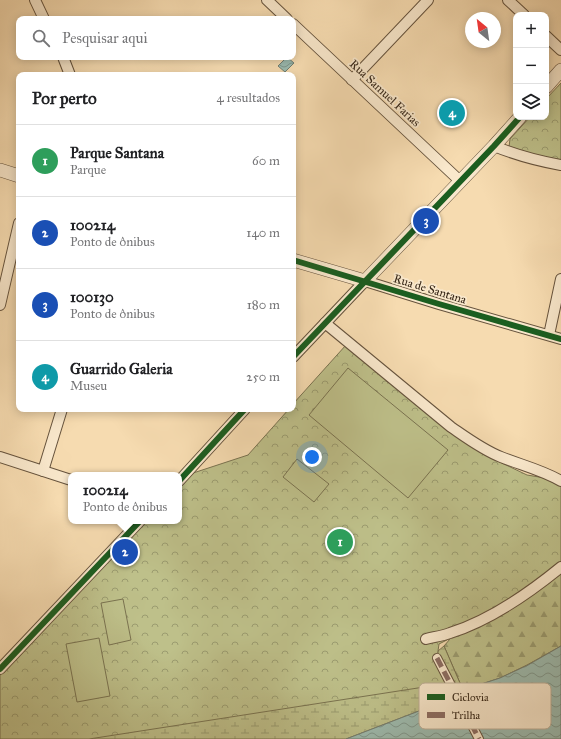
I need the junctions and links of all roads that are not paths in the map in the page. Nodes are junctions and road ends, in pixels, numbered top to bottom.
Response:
1 (34, 0) edge
2 (267, 0) edge
3 (428, 0) edge
4 (508, 0) edge
5 (521, 12) edge
6 (42, 16) edge
7 (284, 16) edge
8 (296, 27) edge
9 (549, 39) edge
10 (561, 50) edge
11 (64, 60) edge
12 (561, 70) edge
13 (69, 72) edge
14 (352, 80) junction
15 (549, 84) edge
16 (517, 120) edge
17 (494, 146) junction
18 (561, 165) edge
19 (0, 170) edge
20 (16, 175) edge
21 (460, 181) junction
22 (16, 236) edge
23 (296, 261) edge
24 (561, 279) edge
25 (365, 281) junction
26 (0, 305) edge
27 (325, 323) junction
28 (549, 335) junction
29 (561, 339) edge
30 (296, 354) edge
31 (61, 412) edge
32 (242, 412) edge
33 (0, 458) edge
34 (44, 471) junction
35 (182, 478) edge
36 (68, 479) edge
37 (561, 481) edge
38 (137, 524) edge
39 (561, 567) edge
40 (426, 639) dead end
41 (437, 658) dead end
42 (0, 669) edge
43 (450, 683) edge
44 (474, 729) edge
45 (479, 739) edge

1 - 6 street
2 - 7 street
3 - 14 street
4 - 5 street
8 - 14 street, Rua Samuel Farias
9 - 10 street
11 - 13 street
12 - 15 street
14 - 21 street, Rua Samuel Farias
16 - 17 street
17 - 18 street
17 - 21 street
19 - 20 street
21 - 25 street
22 - 26 street
23 - 25 street, Rua de Santana
24 - 28 street
25 - 27 street
25 - 28 street, Rua de Santana
27 - 30 street
27 - 37 street
28 - 29 street, Rua de Santana
31 - 34 street
32 - 35 street
33 - 34 street
34 - 36 street
38 - 42 street
39 - 40 street
41 - 43 street
44 - 45 street

